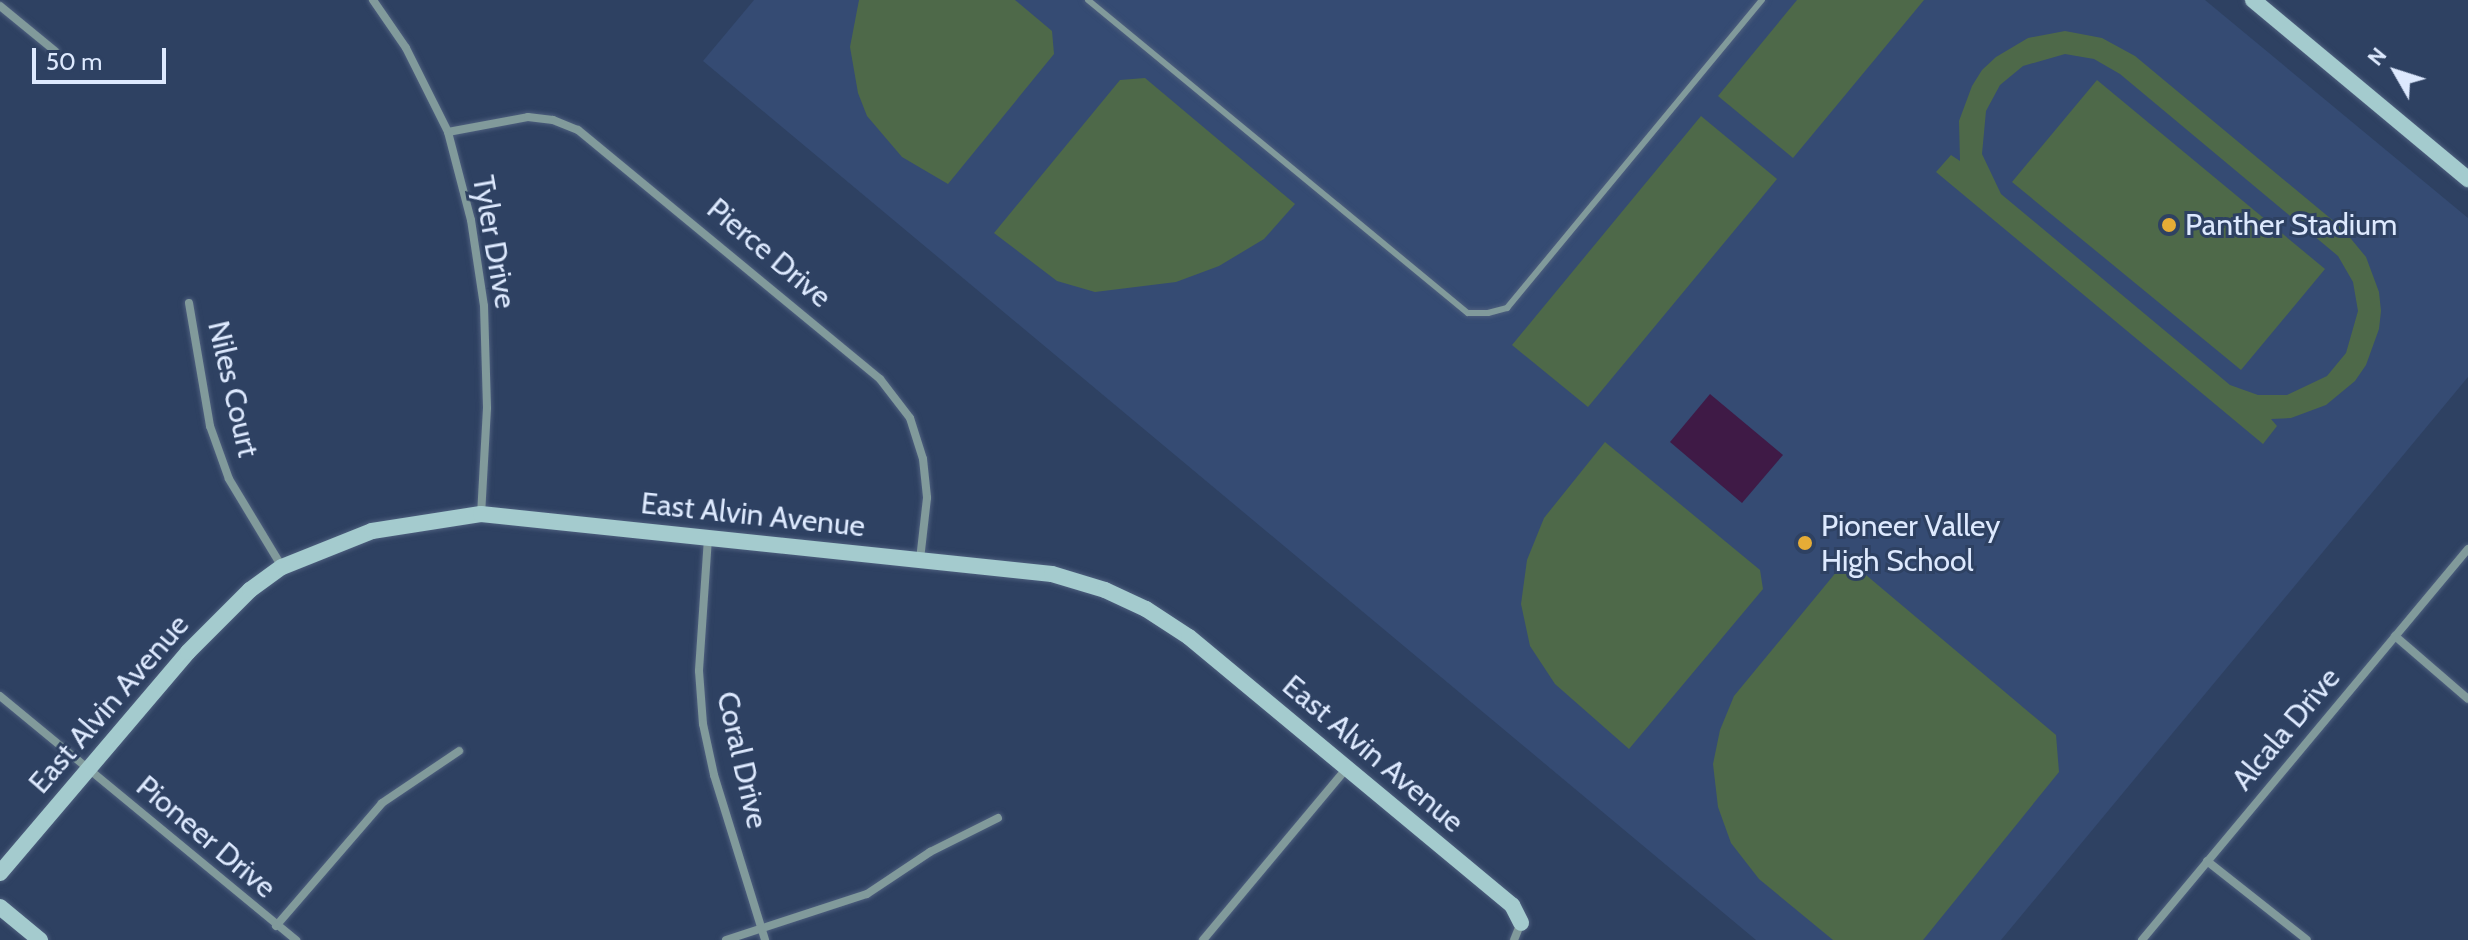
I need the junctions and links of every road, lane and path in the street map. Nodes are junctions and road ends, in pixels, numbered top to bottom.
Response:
1 (373, 0) edge
2 (1088, 0) edge
3 (1762, 0) edge
4 (2253, 0) edge
5 (0, 6) edge
6 (55, 51) dead end
7 (448, 132) junction
8 (2468, 179) edge
9 (189, 303) dead end
10 (481, 514) junction
11 (708, 538) junction
12 (2468, 549) edge
13 (920, 560) junction
14 (282, 567) junction
15 (2395, 636) junction
16 (0, 696) edge
17 (2468, 699) edge
18 (459, 751) dead end
19 (87, 769) junction
20 (1346, 769) junction
21 (998, 818) dead end
22 (2207, 861) junction
23 (0, 873) edge
24 (0, 907) edge
25 (1521, 923) joint
26 (276, 926) junction
27 (762, 929) junction
28 (40, 940) edge
29 (296, 940) edge
30 (726, 940) edge
31 (765, 940) edge
32 (1203, 940) edge
33 (1514, 940) edge
34 (2142, 940) edge
35 (2307, 940) edge

1 - 7 street, Tyler Drive
2 - 3 lane
4 - 8 street
5 - 6 street
7 - 10 street, Tyler Drive
7 - 13 street, Pierce Drive
9 - 14 street, Niles Court
10 - 11 street, East Alvin Avenue
10 - 14 street, East Alvin Avenue
11 - 13 street, East Alvin Avenue
11 - 27 street, Coral Drive
12 - 15 street, Alcala Drive
13 - 20 street, East Alvin Avenue
14 - 19 street, East Alvin Avenue
15 - 17 street
15 - 22 street, Alcala Drive
16 - 19 street, Pioneer Drive
18 - 26 street
19 - 23 street, East Alvin Avenue
19 - 26 street, Pioneer Drive
20 - 25 street, East Alvin Avenue
20 - 32 street
21 - 27 street
22 - 34 street, Alcala Drive
22 - 35 street
24 - 28 street
25 - 33 street
26 - 29 street, Pioneer Drive
27 - 30 street
27 - 31 street, Coral Drive

